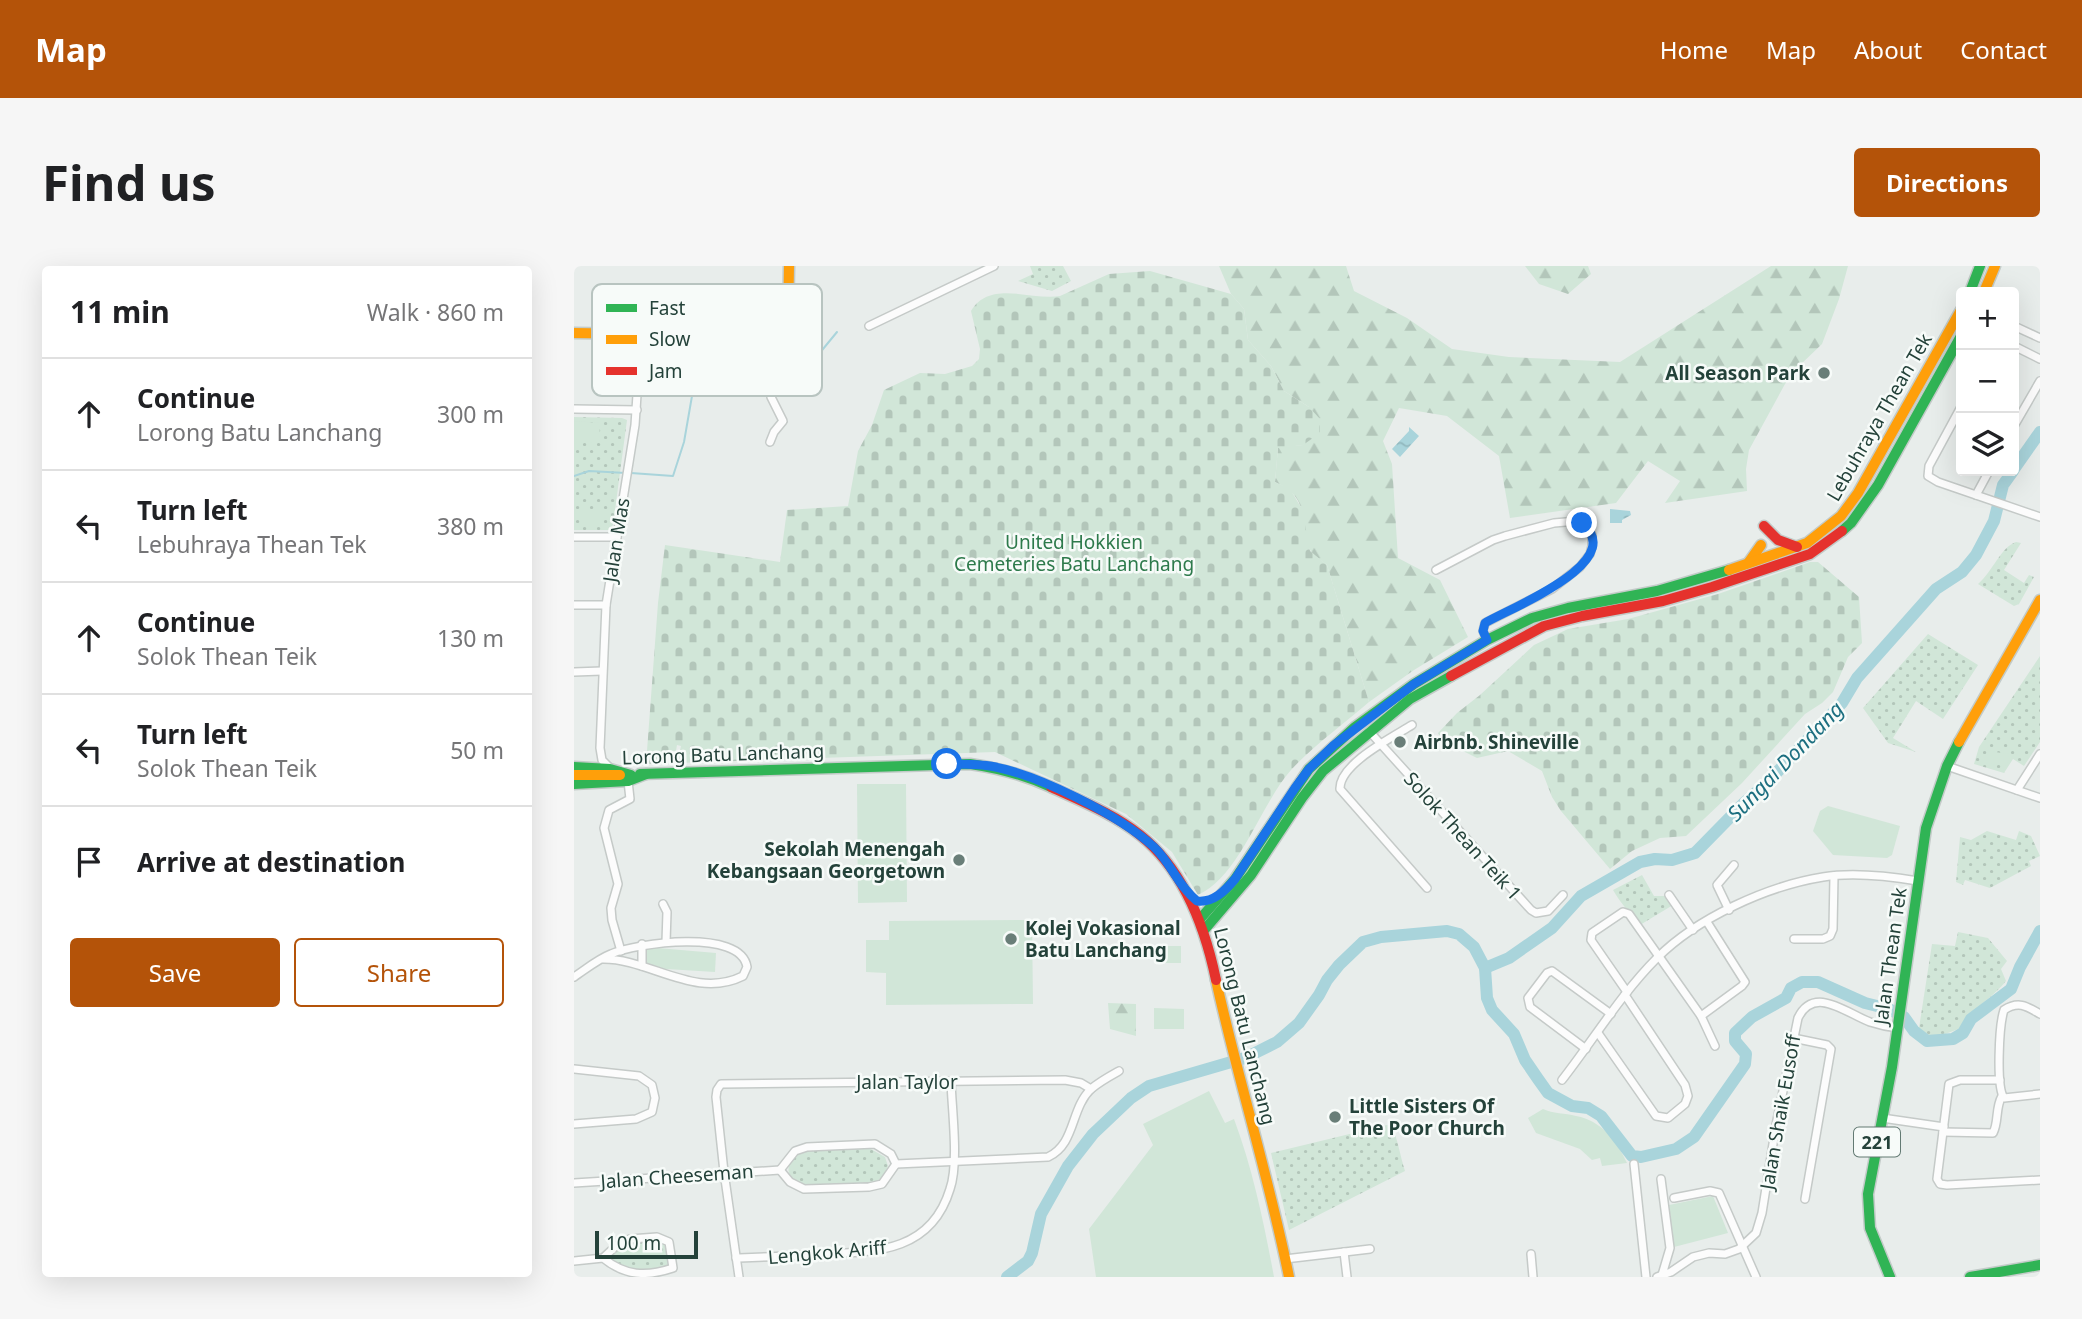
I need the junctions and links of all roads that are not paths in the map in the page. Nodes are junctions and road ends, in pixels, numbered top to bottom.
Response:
1 (789, 266) edge
2 (994, 266) edge
3 (1980, 266) edge
4 (1994, 266) edge
5 (789, 284) edge
6 (1972, 287) edge
7 (1986, 287) edge
8 (1956, 319) edge
9 (869, 326) dead end
10 (2019, 328) edge
11 (574, 333) edge
12 (592, 333) edge
13 (2040, 338) edge
14 (1956, 345) edge
15 (2019, 348) edge
16 (2040, 359) edge
17 (2040, 381) edge
18 (638, 396) edge
19 (771, 396) edge
20 (574, 409) edge
21 (637, 410) junction
22 (1958, 413) edge
23 (2019, 417) edge
24 (771, 442) dead end
25 (1986, 476) edge
26 (1976, 495) junction
27 (2040, 517) edge
28 (1764, 526) dead end
29 (574, 537) edge
30 (617, 537) junction
31 (1761, 545) dead end
32 (1797, 547) junction
33 (1810, 554) junction
34 (1767, 558) junction
35 (1747, 564) junction
36 (1436, 570) dead end
37 (1726, 583) junction
38 (2040, 600) edge
39 (574, 605) edge
40 (606, 605) junction
41 (2040, 611) edge
42 (1531, 632) junction
43 (1487, 640) junction
44 (2009, 654) junction
45 (603, 671) junction
46 (574, 672) edge
47 (1453, 674) junction
48 (1412, 725) dead end
49 (1369, 731) junction
50 (1380, 744) junction
51 (600, 748) junction
52 (2040, 754) edge
53 (589, 766) junction
54 (1947, 766) junction
55 (574, 767) edge
56 (574, 775) edge
57 (622, 775) junction
58 (574, 784) edge
59 (2017, 790) junction
60 (2040, 798) edge
61 (1734, 864) dead end
62 (1834, 876) junction
63 (1918, 881) junction
64 (1427, 888) dead end
65 (1227, 889) junction
66 (1185, 891) junction
67 (1563, 895) dead end
68 (1669, 895) dead end
69 (663, 904) dead end
70 (1729, 910) junction
71 (1199, 919) junction
72 (1707, 922) junction
73 (1205, 929) junction
74 (1693, 930) junction
75 (1794, 939) dead end
76 (666, 942) junction
77 (642, 944) junction
78 (621, 951) junction
79 (1658, 958) junction
80 (601, 959) junction
81 (642, 966) junction
82 (574, 977) edge
83 (1626, 993) junction
84 (1611, 1014) junction
85 (2040, 1014) edge
86 (1701, 1016) junction
87 (1898, 1026) junction
88 (1598, 1033) junction
89 (1793, 1038) junction
90 (1716, 1046) dead end
91 (1586, 1049) junction
92 (574, 1069) edge
93 (1119, 1071) dead end
94 (1562, 1080) dead end
95 (2000, 1080) junction
96 (951, 1082) junction
97 (1091, 1089) junction
98 (2040, 1094) edge
99 (2002, 1096) junction
100 (1882, 1118) junction
101 (574, 1125) edge
102 (1944, 1130) junction
103 (953, 1161) junction
104 (896, 1164) junction
105 (1634, 1164) dead end
106 (780, 1170) junction
107 (724, 1172) junction
108 (1661, 1179) dead end
109 (2040, 1180) edge
110 (574, 1183) edge
111 (1674, 1198) dead end
112 (1805, 1199) dead end
113 (1743, 1245) junction
114 (1370, 1249) dead end
115 (1344, 1252) junction
116 (1531, 1254) dead end
117 (603, 1258) junction
118 (736, 1258) junction
119 (1285, 1259) junction
120 (574, 1261) edge
121 (2040, 1265) edge
122 (1659, 1276) edge
123 (739, 1277) edge
124 (1289, 1277) edge
125 (1347, 1277) edge
126 (1534, 1277) edge
127 (1646, 1277) edge
128 (1756, 1277) edge
129 (1890, 1277) edge
130 (1970, 1277) edge

1 - 5 main road
2 - 9 street
3 - 6 main road
4 - 7 main road
8 - 32 main road, Lebuhraya Thean Tek
10 - 13 street
11 - 12 main road
14 - 33 main road, Lebuhraya Thean Tek
15 - 16 street
17 - 23 street
18 - 21 street, Jalan Mas
19 - 24 street
20 - 21 street
21 - 30 street, Jalan Mas
22 - 26 street
25 - 26 street
26 - 27 street
28 - 32 main road
29 - 30 street
30 - 40 street, Jalan Mas
31 - 35 main road
32 - 34 main road, Lebuhraya Thean Tek
33 - 34 main road
33 - 37 main road, Lebuhraya Thean Tek
34 - 35 main road, Lebuhraya Thean Tek
34 - 37 main road
35 - 43 main road, Lebuhraya Thean Tek
36 - 43 street
37 - 42 main road, Lebuhraya Thean Tek
38 - 44 main road, Jalan Thean Tek / 221
39 - 40 street
40 - 45 street, Jalan Mas
41 - 44 main road, Jalan Thean Tek / 221
42 - 43 main road
42 - 47 main road, Lebuhraya Thean Tek
43 - 47 main road
43 - 65 main road, Lebuhraya Thean Tek
44 - 54 main road, Jalan Thean Tek / 221
45 - 46 street
45 - 51 street, Jalan Mas
47 - 49 main road, Lebuhraya Thean Tek
48 - 50 street
49 - 50 street, Solok Thean Teik 1
49 - 73 main road, Lebuhraya Thean Tek
50 - 64 street
50 - 67 street, Solok Thean Teik 1
51 - 53 street, Jalan Mas
51 - 57 street, Jalan Mas
52 - 59 street
53 - 55 main road
53 - 57 main road
54 - 59 street
54 - 63 main road, Jalan Thean Tek / 221
56 - 57 main road, Lorong Batu Lanchang
57 - 58 main road
57 - 66 main road, Lorong Batu Lanchang
57 - 78 street
59 - 60 street
61 - 70 street
62 - 63 street
62 - 70 street
62 - 75 street
63 - 87 main road, Jalan Thean Tek / 221
65 - 66 main road
65 - 71 main road, Lebuhraya Thean Tek
66 - 71 main road, Lorong Batu Lanchang
68 - 74 street
69 - 76 street
70 - 72 street
71 - 73 main road, Lorong Batu Lanchang
72 - 74 street
72 - 86 street
73 - 119 main road, Lorong Batu Lanchang
74 - 79 street
76 - 77 street
76 - 81 street
77 - 78 street
77 - 81 street
78 - 80 street
79 - 83 street
79 - 83 street
79 - 86 street
80 - 81 street
80 - 82 street
83 - 84 street
83 - 88 street
84 - 88 street
84 - 91 street
85 - 95 street
86 - 90 street
87 - 89 street, Jalan Shaik Eusoff
87 - 100 main road, Jalan Thean Tek / 221
88 - 91 street
89 - 112 street
89 - 113 street, Jalan Shaik Eusoff
91 - 94 street
92 - 101 street
93 - 97 street
95 - 99 street
95 - 102 street
96 - 97 street, Jalan Taylor
96 - 103 street, Lengkok Ariff
96 - 107 street, Jalan Taylor
97 - 103 street
98 - 99 street
99 - 102 street
100 - 102 street
100 - 129 main road, Jalan Thean Tek / 221
102 - 109 street
103 - 104 street
103 - 118 street, Lengkok Ariff
104 - 106 street, Jalan Cheeseman
104 - 106 street, Jalan Cheeseman
105 - 127 street
106 - 107 street, Jalan Cheeseman
107 - 110 street, Jalan Cheeseman
107 - 118 street
108 - 122 street
111 - 113 street
113 - 122 street
113 - 128 street
114 - 115 street
115 - 119 street
115 - 125 street
116 - 126 street
117 - 117 street
117 - 120 street
118 - 123 street
119 - 124 main road, Lorong Batu Lanchang
121 - 130 main road

